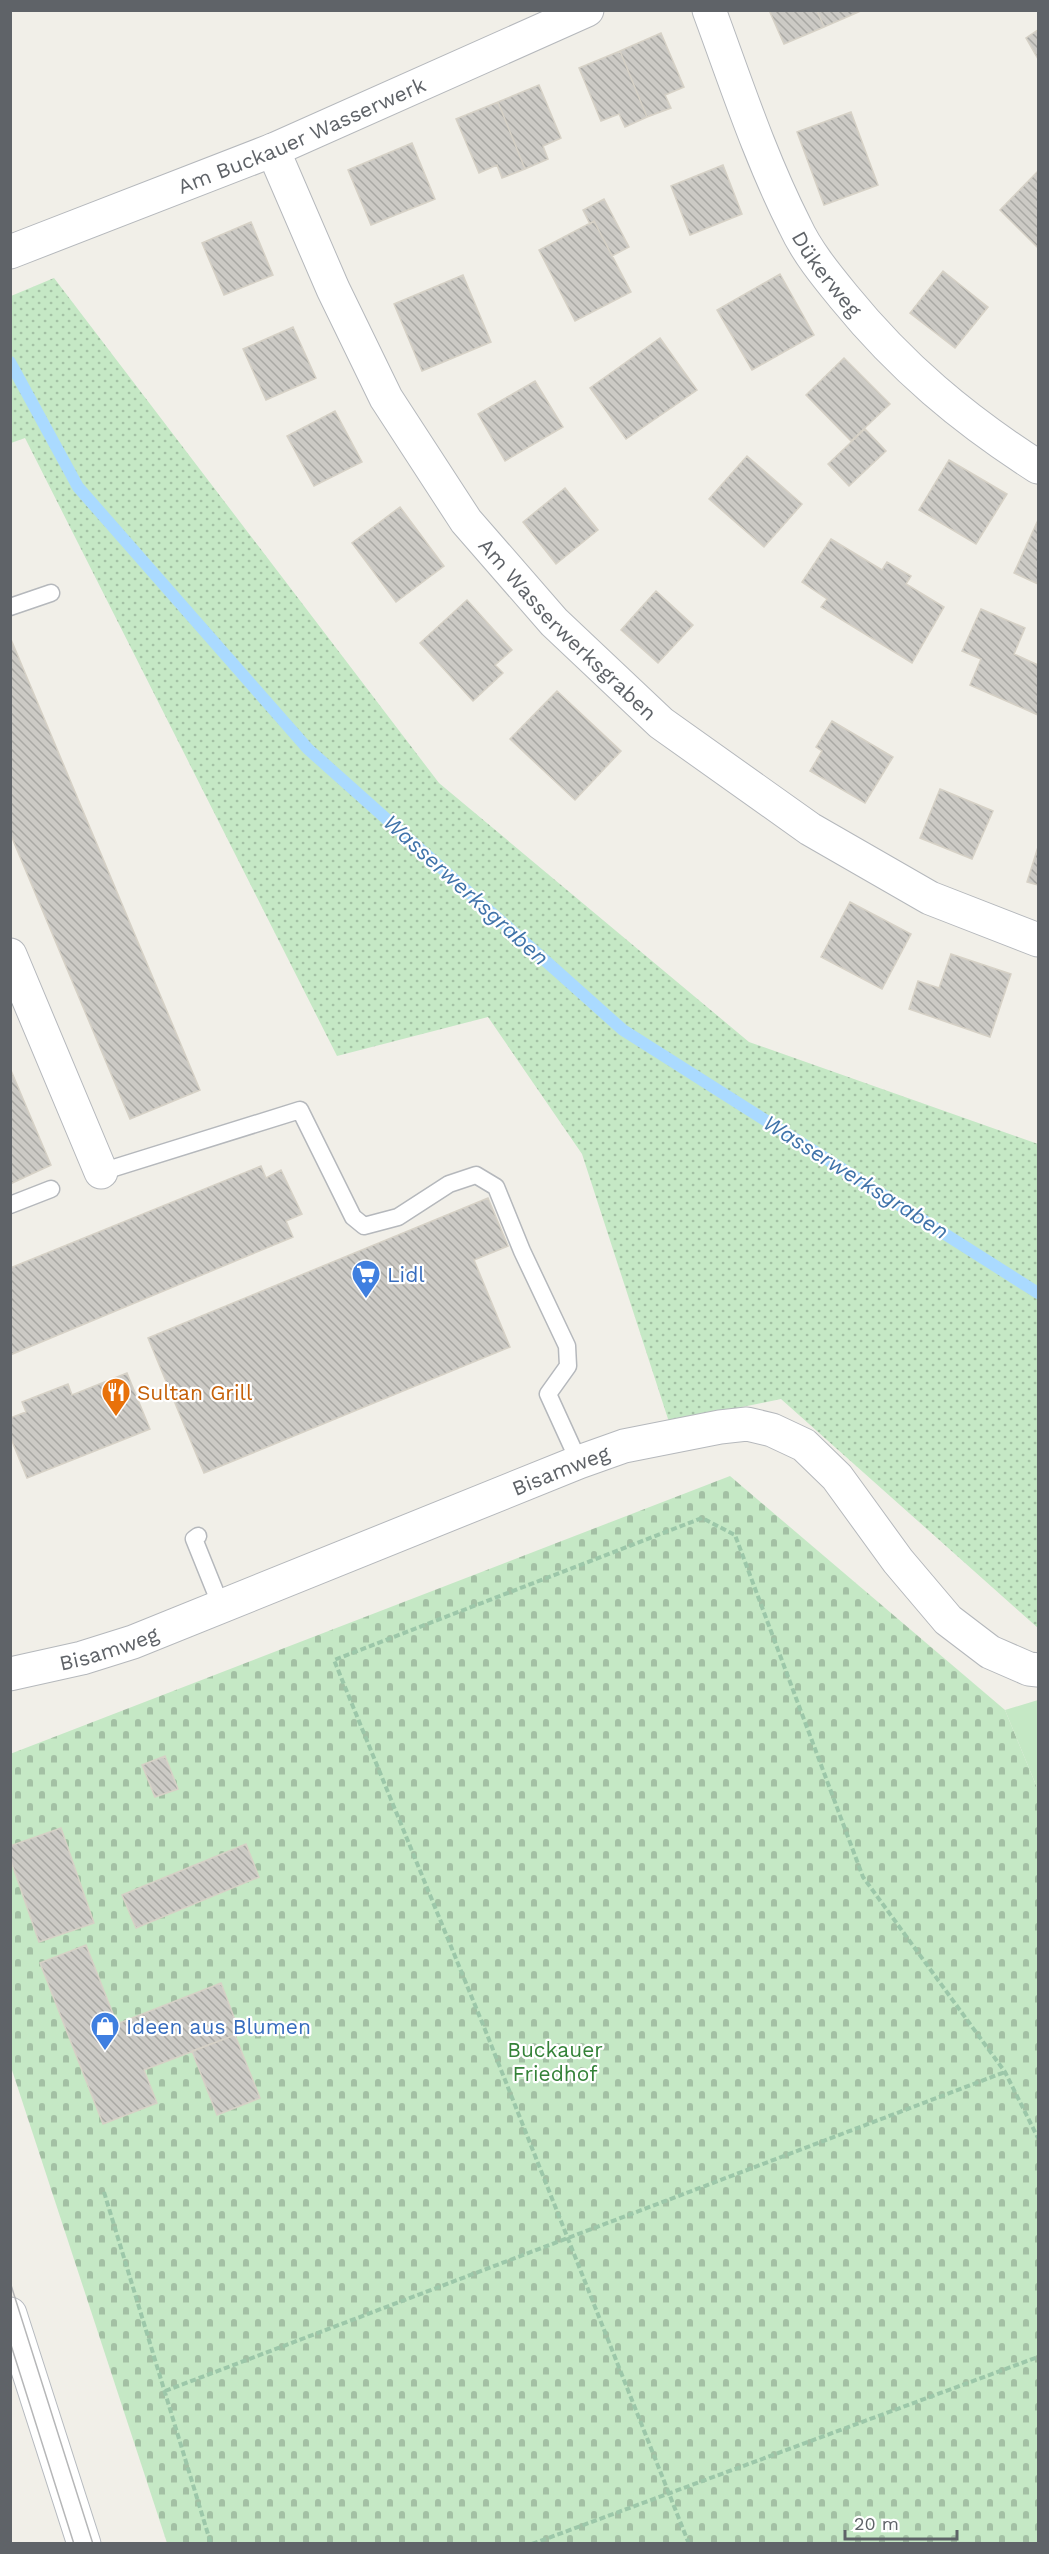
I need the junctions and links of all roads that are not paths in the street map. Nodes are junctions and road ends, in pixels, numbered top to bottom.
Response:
1 (587, 10) edge
2 (709, 10) edge
3 (273, 150) junction
4 (10, 252) edge
5 (1038, 467) edge
6 (51, 592) dead end
7 (10, 607) edge
8 (1038, 940) edge
9 (10, 955) edge
10 (101, 1172) joint
11 (51, 1189) dead end
12 (10, 1205) edge
13 (579, 1462) junction
14 (198, 1536) dead end
15 (221, 1606) junction
16 (1038, 1670) edge
17 (10, 1674) edge
18 (10, 2314) edge
19 (84, 2544) edge

1 - 3 street, Am Buckauer Wasserwerk
2 - 5 street, Dükerweg
3 - 4 street, Am Buckauer Wasserwerk
3 - 8 street, Am Wasserwerksgraben
6 - 7 lane
9 - 10 street
10 - 13 lane
11 - 12 lane
13 - 15 street, Bisamweg
13 - 16 street, Bisamweg
14 - 15 lane
15 - 17 street, Bisamweg
18 - 19 street

